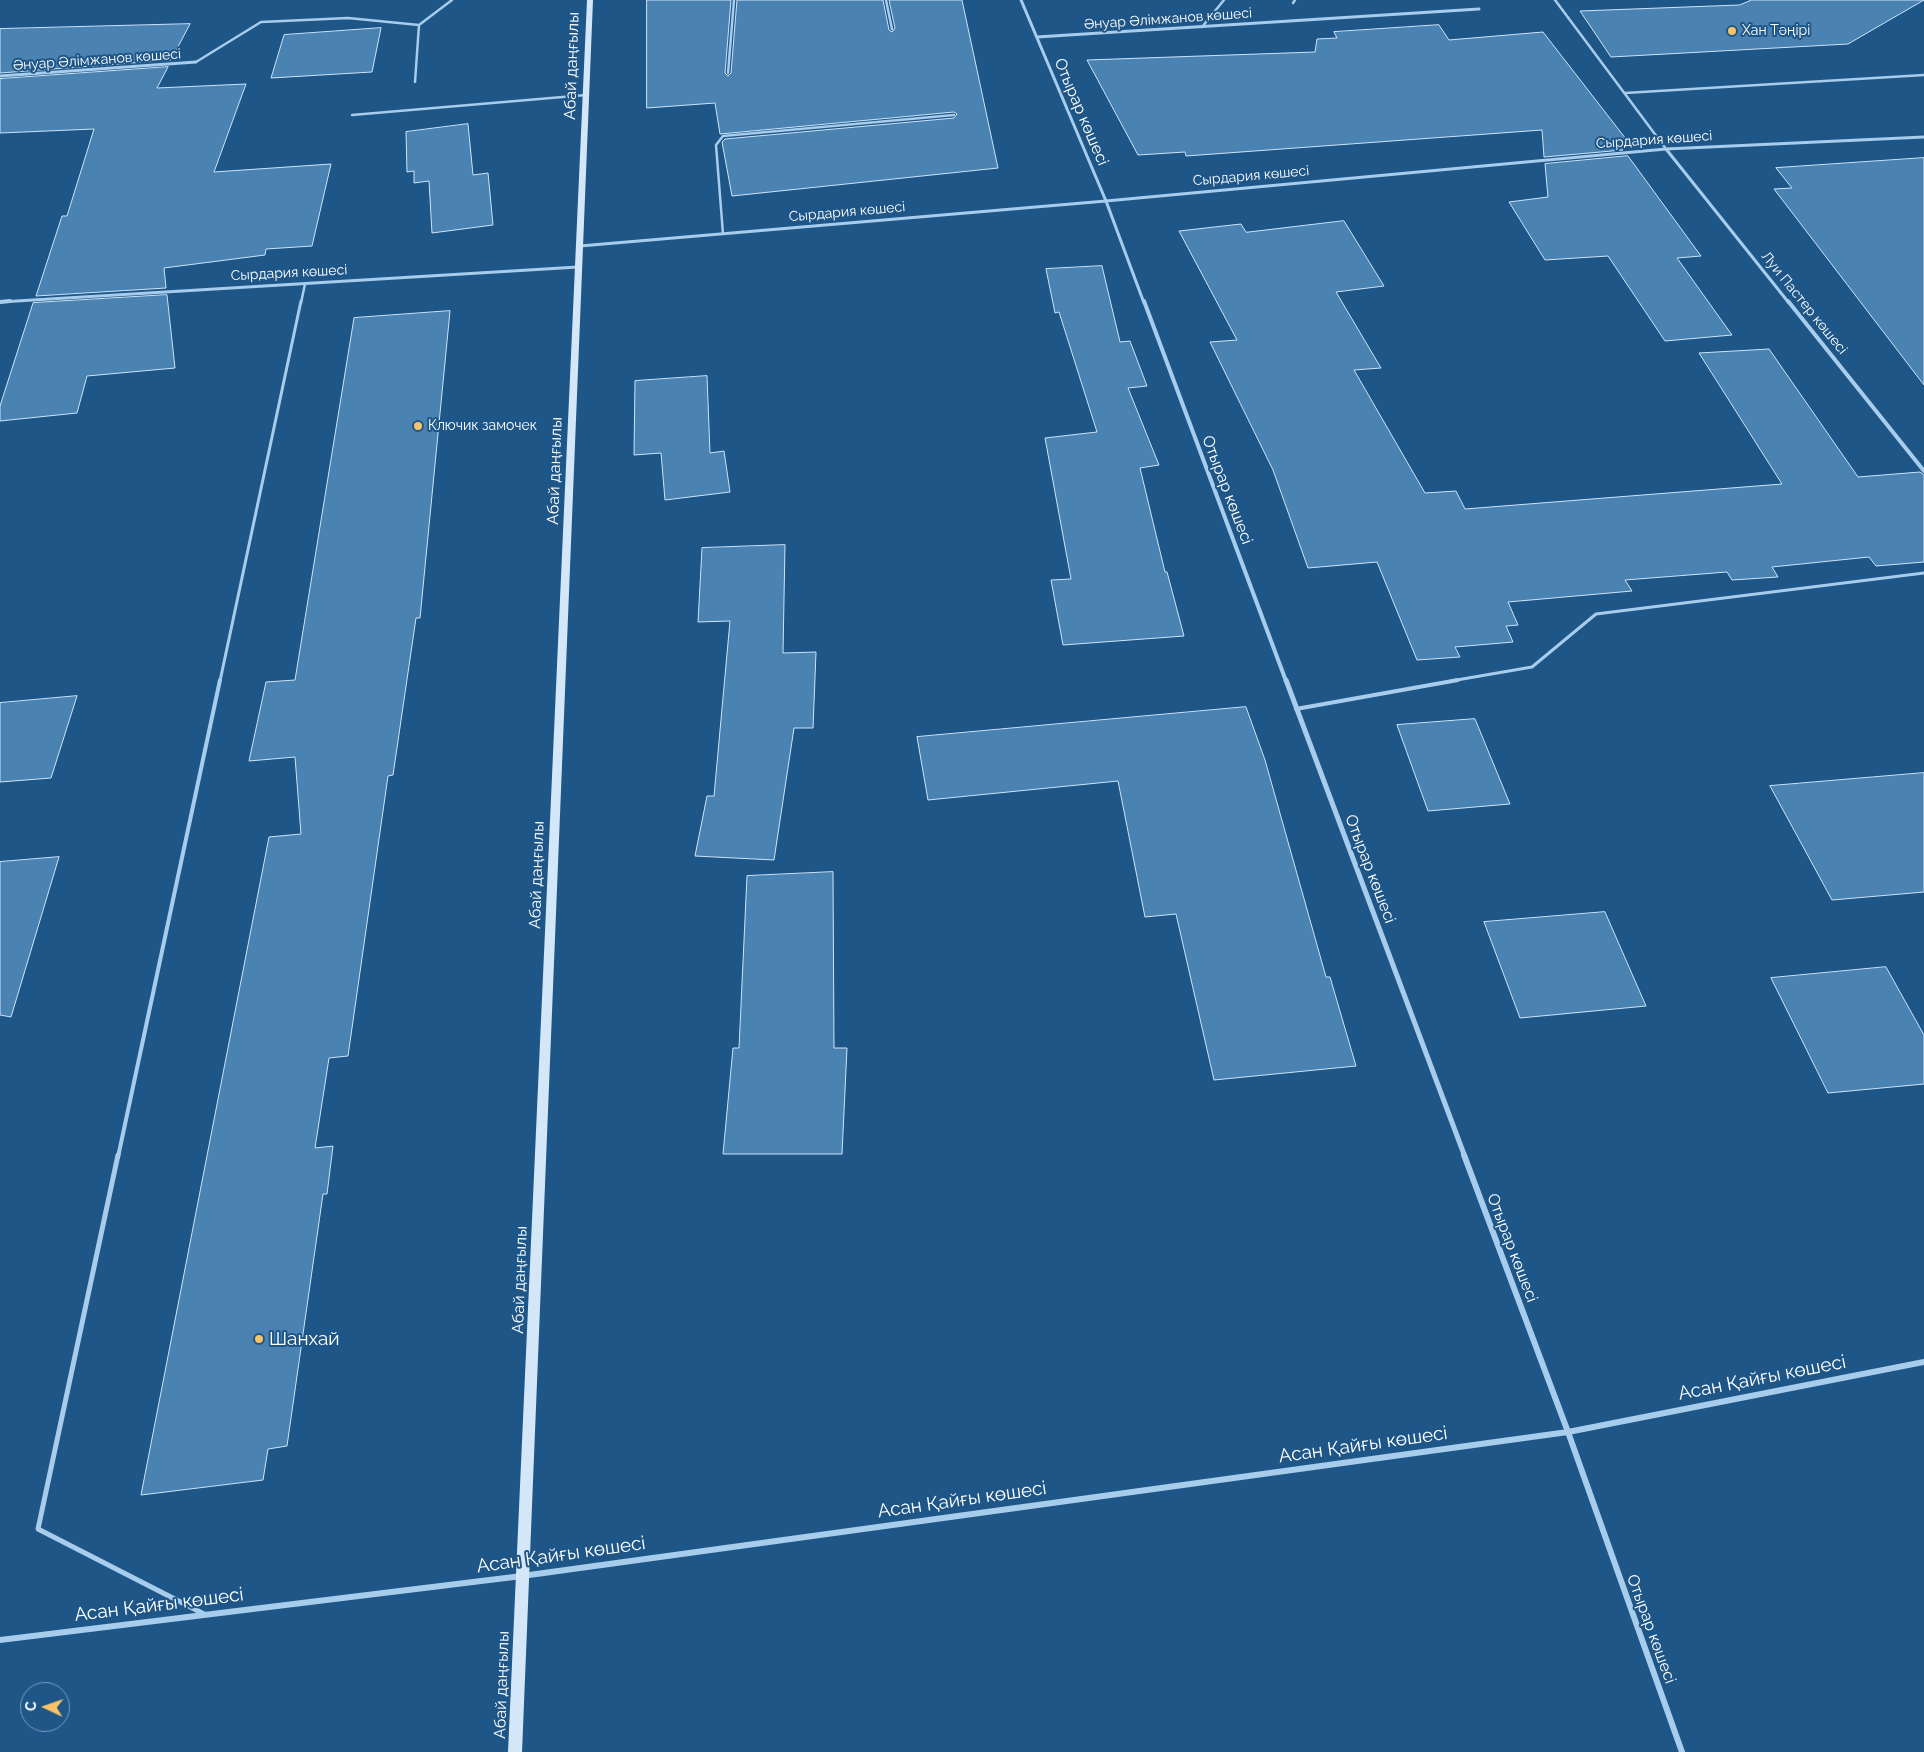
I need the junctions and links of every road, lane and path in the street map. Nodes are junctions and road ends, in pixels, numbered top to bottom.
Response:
1 (452, 0) edge
2 (590, 0) edge
3 (734, 0) edge
4 (886, 0) edge
5 (1021, 0) edge
6 (1224, 0) edge
7 (1295, 0) edge
8 (1556, 0) edge
9 (1293, 3) dead end
10 (1479, 9) dead end
11 (419, 25) junction
12 (1202, 27) junction
13 (892, 29) dead end
14 (1037, 37) junction
15 (196, 62) joint
16 (728, 73) dead end
17 (1924, 75) edge
18 (0, 76) edge
19 (415, 82) dead end
20 (1625, 93) junction
21 (586, 95) junction
22 (352, 115) dead end
23 (954, 115) dead end
24 (1924, 137) edge
25 (1666, 148) junction
26 (1106, 201) junction
27 (723, 234) junction
28 (580, 246) junction
29 (578, 267) junction
30 (305, 284) junction
31 (0, 302) edge
32 (1924, 471) edge
33 (1924, 573) edge
34 (1296, 709) junction
35 (1924, 1362) edge
36 (1568, 1432) junction
37 (522, 1576) junction
38 (205, 1615) junction
39 (0, 1640) edge
40 (515, 1752) edge
41 (1682, 1752) edge

1 - 11 lane
2 - 21 street, Абай даңғылы
3 - 16 lane
4 - 13 lane
5 - 14 street, Отырар көшесі
6 - 12 lane
7 - 9 lane
8 - 20 lane
10 - 12 street, Әнуар Әлімжанов көшесі
11 - 15 lane
11 - 19 lane
12 - 14 street, Әнуар Әлімжанов көшесі
14 - 26 street, Отырар көшесі
15 - 18 street, Әнуар Әлімжанов көшесі
17 - 20 lane
20 - 25 lane
21 - 22 lane
21 - 28 street, Абай даңғылы
23 - 27 lane
24 - 25 street, Сырдария көшесі
25 - 26 street, Сырдария көшесі
25 - 32 street, Луи Пастер көшесі
26 - 27 street, Сырдария көшесі
26 - 34 street, Отырар көшесі
27 - 28 street, Сырдария көшесі
28 - 29 street, Абай даңғылы
29 - 30 street, Сырдария көшесі
29 - 37 street, Абай даңғылы
30 - 31 street, Сырдария көшесі
30 - 38 lane
33 - 34 lane
34 - 36 street, Отырар көшесі
35 - 36 street, Асан Қайғы көшесі
36 - 37 street, Асан Қайғы көшесі
36 - 41 street, Отырар көшесі
37 - 38 street, Асан Қайғы көшесі
37 - 40 street, Абай даңғылы
38 - 39 street, Асан Қайғы көшесі

